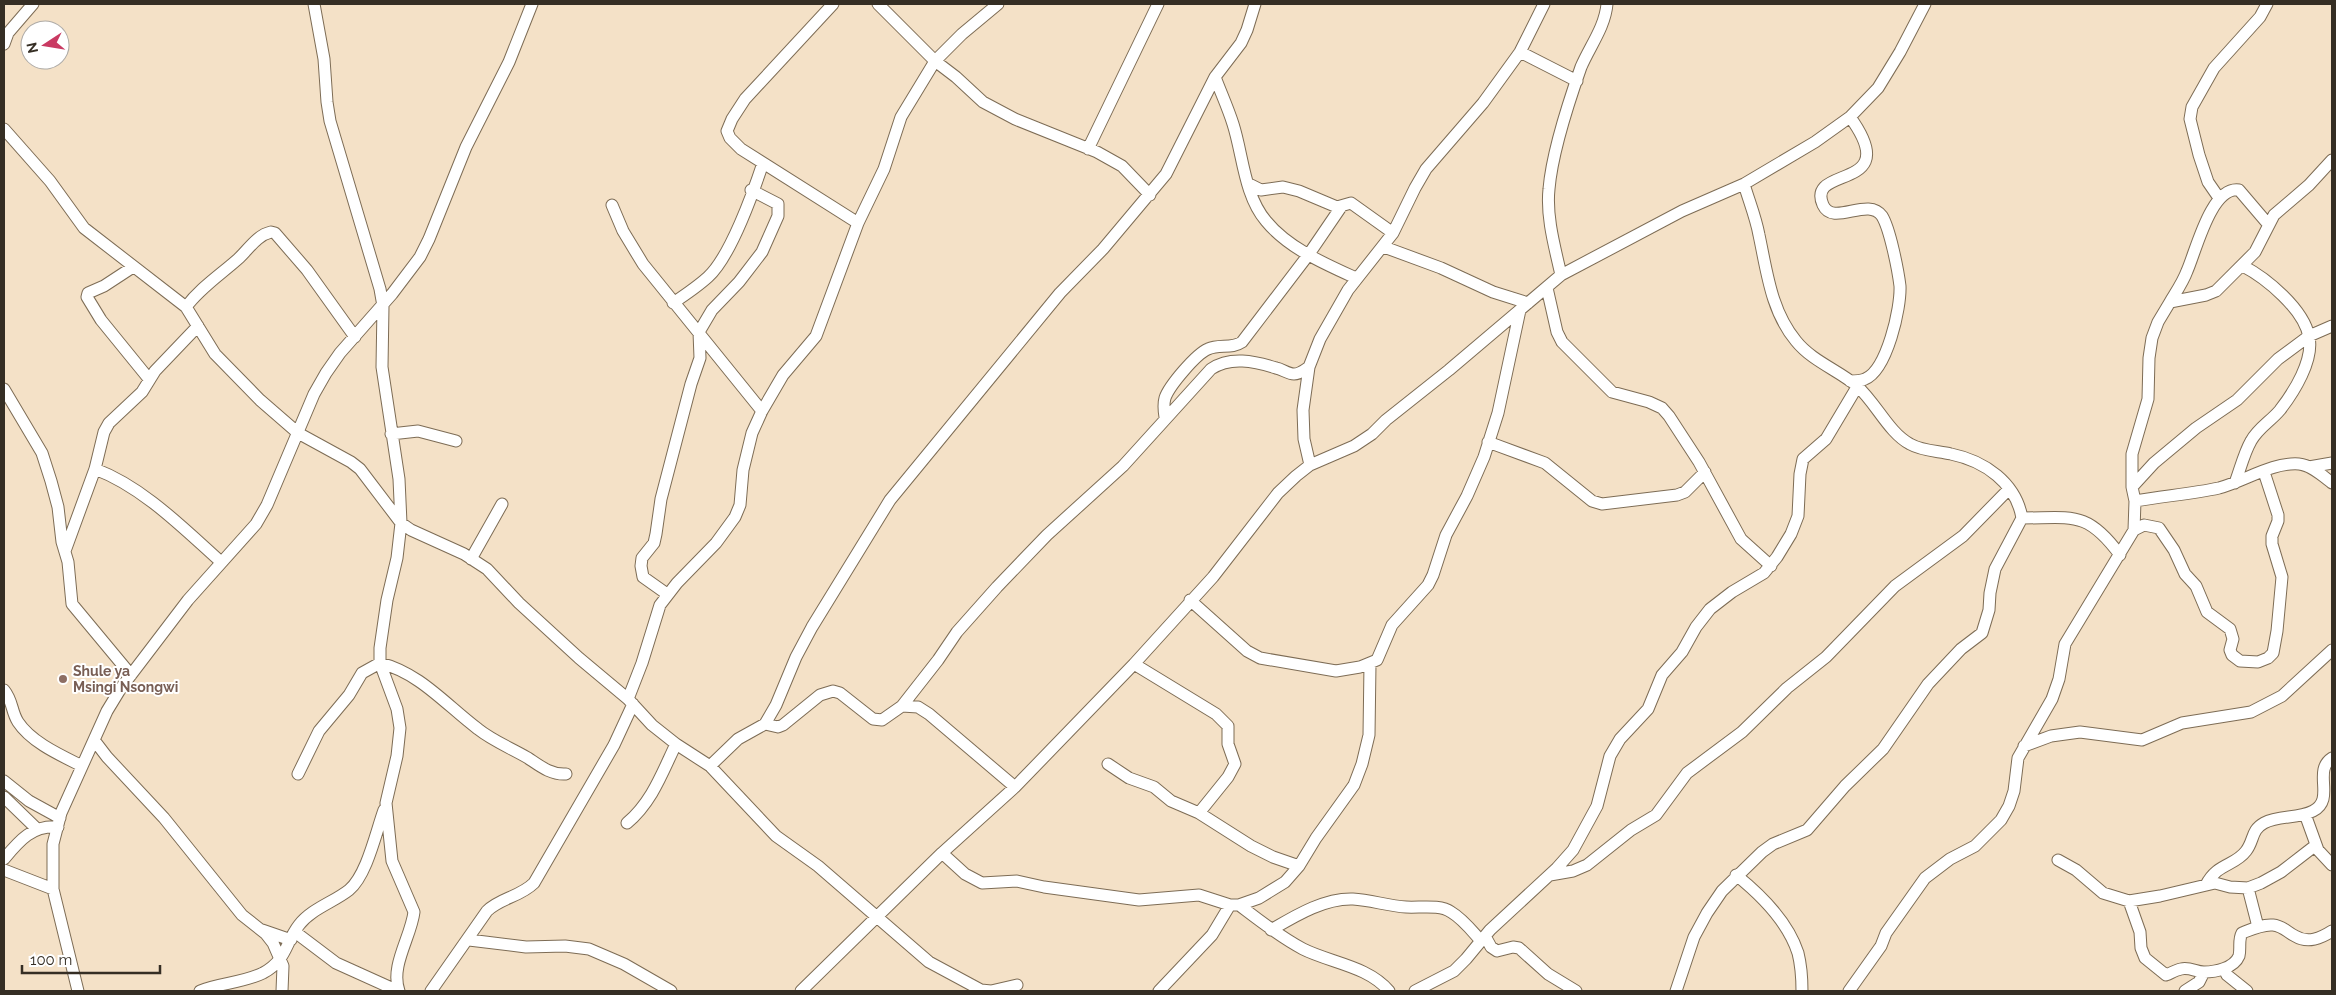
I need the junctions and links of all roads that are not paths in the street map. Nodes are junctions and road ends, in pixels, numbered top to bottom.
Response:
1 (32, 4) edge
2 (314, 4) edge
3 (532, 4) edge
4 (833, 4) edge
5 (878, 4) edge
6 (998, 4) edge
7 (1158, 4) edge
8 (1254, 4) edge
9 (1544, 4) edge
10 (1606, 4) edge
11 (1924, 4) edge
12 (2267, 4) edge
13 (4, 44) edge
14 (1520, 52) junction
15 (935, 61) junction
16 (1215, 77) junction
17 (1577, 81) junction
18 (1850, 117) junction
19 (4, 129) edge
20 (1088, 149) junction
21 (2332, 160) edge
22 (763, 163) junction
23 (1249, 184) junction
24 (1744, 184) junction
25 (751, 190) junction
26 (1150, 195) junction
27 (2219, 198) junction
28 (612, 205) dead end
29 (1341, 207) junction
30 (858, 223) junction
31 (2268, 224) junction
32 (1393, 233) junction
33 (1384, 247) junction
34 (1309, 254) junction
35 (2243, 266) junction
36 (133, 267) junction
37 (1561, 275) junction
38 (1356, 278) junction
39 (1547, 288) junction
40 (2170, 302) junction
41 (673, 303) junction
42 (382, 306) junction
43 (1524, 306) junction
44 (186, 307) junction
45 (198, 326) junction
46 (2332, 326) edge
47 (699, 332) junction
48 (2309, 336) junction
49 (355, 337) junction
50 (1309, 367) junction
51 (149, 379) junction
52 (1854, 384) junction
53 (4, 389) edge
54 (762, 410) junction
55 (1165, 417) junction
56 (298, 433) junction
57 (391, 434) junction
58 (456, 441) dead end
59 (1488, 442) junction
60 (2332, 463) edge
61 (1310, 466) junction
62 (2309, 467) junction
63 (95, 469) junction
64 (1705, 472) junction
65 (2264, 472) junction
66 (2330, 480) edge
67 (2235, 483) junction
68 (2132, 487) junction
69 (2009, 489) junction
70 (2135, 501) junction
71 (502, 504) dead end
72 (2022, 518) junction
73 (401, 523) junction
74 (2134, 530) junction
75 (64, 551) junction
76 (2120, 555) junction
77 (471, 559) junction
78 (220, 562) junction
79 (1771, 566) junction
80 (667, 594) junction
81 (1190, 600) junction
82 (2332, 650) edge
83 (380, 663) junction
84 (1134, 664) junction
85 (1370, 664) junction
86 (131, 675) junction
87 (4, 690) edge
88 (630, 701) junction
89 (902, 706) junction
90 (764, 724) junction
91 (94, 740) junction
92 (676, 744) junction
93 (2023, 747) junction
94 (2332, 758) edge
95 (1108, 764) dead end
96 (82, 766) junction
97 (710, 766) junction
98 (298, 774) dead end
99 (566, 774) dead end
100 (4, 781) edge
101 (1015, 787) junction
102 (4, 797) edge
103 (386, 803) junction
104 (1199, 813) junction
105 (2305, 814) junction
106 (59, 823) junction
107 (627, 823) dead end
108 (37, 829) junction
109 (2316, 845) junction
110 (942, 853) junction
111 (4, 859) edge
112 (2058, 860) dead end
113 (2332, 865) edge
114 (1299, 866) junction
115 (4, 870) edge
116 (1550, 875) junction
117 (1736, 875) junction
118 (2206, 885) junction
119 (2248, 888) junction
120 (53, 889) junction
121 (2129, 901) junction
122 (1235, 905) junction
123 (877, 916) junction
124 (2258, 927) junction
125 (260, 930) junction
126 (1271, 930) junction
127 (2332, 931) edge
128 (293, 936) junction
129 (1483, 939) junction
130 (469, 940) junction
131 (281, 958) junction
132 (2224, 969) junction
133 (2204, 972) junction
134 (368, 979) junction
135 (1017, 985) dead end
136 (78, 991) edge
137 (200, 991) edge
138 (282, 991) edge
139 (369, 991) edge
140 (398, 991) edge
141 (432, 991) edge
142 (671, 991) edge
143 (802, 991) edge
144 (1159, 991) edge
145 (1389, 991) edge
146 (1415, 991) edge
147 (1576, 991) edge
148 (1676, 991) edge
149 (1802, 991) edge
150 (1849, 991) edge
151 (2185, 991) edge
152 (2247, 991) edge

1 - 13 street
2 - 42 street
3 - 42 street
4 - 22 street
5 - 15 street
6 - 15 street
7 - 20 street
8 - 16 street
9 - 14 street
10 - 17 street
11 - 18 street
12 - 27 street
14 - 17 street
14 - 32 street
15 - 20 street
15 - 30 street
16 - 23 street
16 - 26 street
17 - 37 street
18 - 24 street
18 - 52 street
19 - 36 street
20 - 26 street
21 - 31 street
22 - 25 street
22 - 30 street
23 - 29 street
23 - 34 street
24 - 37 street
24 - 52 street
25 - 41 street
25 - 47 street
26 - 90 street
27 - 31 street
27 - 40 street
28 - 41 street
29 - 32 street
29 - 34 street
30 - 54 street
31 - 35 street
32 - 33 street
33 - 38 street
33 - 43 street
34 - 38 street
34 - 55 street
35 - 40 street
35 - 48 street
36 - 44 street
36 - 51 street
37 - 39 street
38 - 50 street
39 - 43 street
39 - 64 street
40 - 68 street
41 - 47 street
42 - 49 street
42 - 57 street
43 - 59 street
43 - 61 street
44 - 45 street
44 - 49 street
45 - 51 street
45 - 56 street
46 - 48 street
47 - 54 street
47 - 80 street
48 - 67 street
48 - 68 street
49 - 56 street
50 - 55 street
50 - 61 street
51 - 63 street
52 - 69 street
52 - 79 street
53 - 75 street
54 - 80 street
55 - 89 street
56 - 73 street
56 - 78 street
57 - 58 street
57 - 73 street
59 - 64 street
59 - 85 street
60 - 62 street
61 - 81 street
62 - 65 street
62 - 66 street
63 - 75 street
63 - 78 street
64 - 79 street
65 - 67 street
65 - 74 street
67 - 70 street
68 - 70 street
69 - 72 street
69 - 116 street
70 - 74 street
71 - 77 street
72 - 76 street
72 - 117 street
73 - 77 street
73 - 83 street
74 - 76 street
75 - 86 street
76 - 93 street
77 - 88 street
78 - 86 street
79 - 116 street
80 - 88 street
81 - 84 street
81 - 85 street
82 - 93 street
83 - 98 street
83 - 99 street
83 - 103 street
84 - 101 street
84 - 104 street
85 - 114 street
86 - 91 street
87 - 96 street
88 - 92 street
88 - 130 street
89 - 90 street
89 - 101 street
90 - 97 street
91 - 96 street
91 - 125 street
92 - 97 street
92 - 107 street
93 - 150 street
94 - 105 street
95 - 104 street
96 - 106 street
97 - 123 street
100 - 106 street
101 - 110 street
102 - 108 street
103 - 128 street
103 - 140 street
104 - 114 street
105 - 109 street
105 - 118 street
106 - 108 street
106 - 120 street
108 - 111 street
109 - 113 street
109 - 119 street
110 - 122 street
110 - 123 street
112 - 121 street
114 - 122 street
115 - 120 street
116 - 129 street
117 - 148 street
117 - 149 street
118 - 119 street
118 - 121 street
119 - 124 street
120 - 136 street
121 - 133 street
122 - 126 street
122 - 144 street
123 - 135 street
123 - 143 street
124 - 127 street
124 - 132 street
125 - 128 street
125 - 131 street
126 - 129 street
126 - 145 street
128 - 131 street
128 - 134 street
129 - 146 street
129 - 147 street
130 - 141 street
130 - 142 street
131 - 137 street
131 - 138 street
132 - 133 street
132 - 152 street
133 - 151 street
134 - 139 street
134 - 140 street

